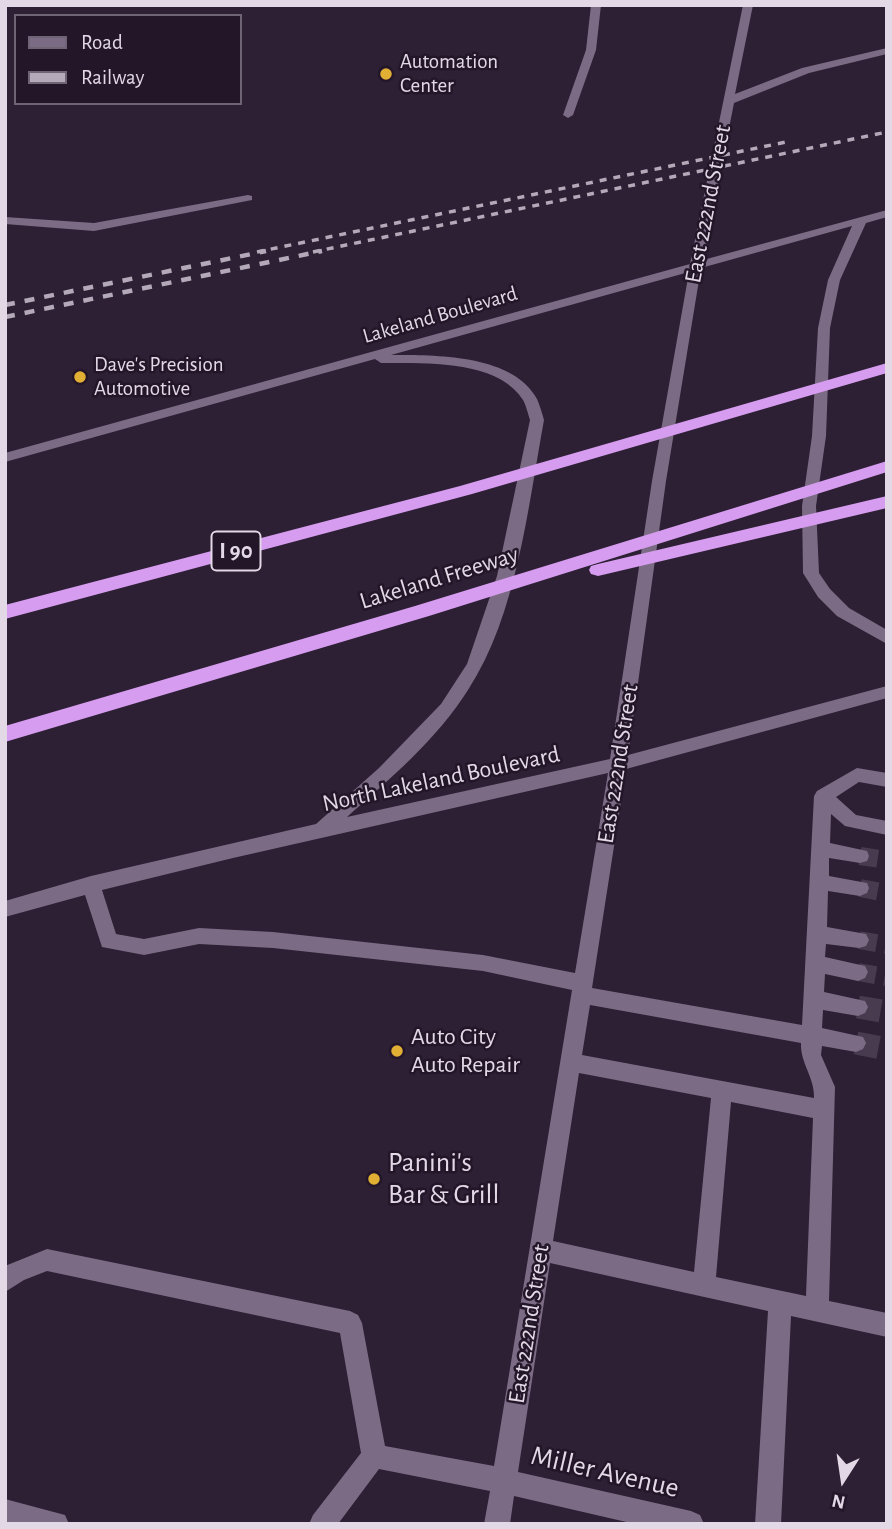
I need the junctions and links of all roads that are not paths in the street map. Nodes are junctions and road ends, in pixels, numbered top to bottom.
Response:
1 (596, 5) edge
2 (748, 5) edge
3 (887, 51) edge
4 (727, 102) junction
5 (568, 116) dead end
6 (248, 198) dead end
7 (887, 213) edge
8 (5, 220) edge
9 (861, 220) junction
10 (696, 264) junction
11 (361, 359) junction
12 (887, 360) edge
13 (887, 368) edge
14 (856, 376) junction
15 (5, 458) edge
16 (887, 466) edge
17 (887, 502) edge
18 (422, 611) junction
19 (5, 612) edge
20 (887, 638) edge
21 (887, 692) edge
22 (5, 734) edge
23 (618, 765) junction
24 (887, 780) edge
25 (823, 796) junction
26 (887, 828) edge
27 (320, 831) junction
28 (820, 849) junction
29 (860, 856) tunnel mouth
30 (819, 882) junction
31 (92, 884) junction
32 (860, 888) tunnel mouth
33 (5, 909) edge
34 (816, 933) junction
35 (859, 940) tunnel mouth
36 (815, 964) junction
37 (858, 972) tunnel mouth
38 (582, 989) junction
39 (813, 999) junction
40 (858, 1007) tunnel mouth
41 (812, 1035) junction
42 (856, 1044) tunnel mouth
43 (570, 1062) junction
44 (722, 1090) junction
45 (825, 1110) junction
46 (541, 1250) junction
47 (5, 1281) edge
48 (704, 1287) junction
49 (780, 1303) junction
50 (817, 1310) junction
51 (887, 1325) edge
52 (374, 1456) junction
53 (504, 1481) junction
54 (5, 1511) edge
55 (56, 1524) edge
56 (322, 1524) edge
57 (497, 1524) edge
58 (691, 1524) edge
59 (768, 1524) edge

1 - 5 street
2 - 4 street, East 222nd Street
3 - 4 street
4 - 10 street, East 222nd Street
6 - 8 street
7 - 9 street, Lakeland Boulevard
9 - 10 street, Lakeland Boulevard
9 - 20 street
10 - 11 street, Lakeland Boulevard
10 - 23 street, East 222nd Street
11 - 15 street, Lakeland Boulevard
11 - 27 street
12 - 14 highway
13 - 14 highway, I 90
14 - 19 highway, I 90
16 - 18 highway, Lakeland Freeway
17 - 18 highway
18 - 22 highway, Lakeland Freeway
21 - 23 street, North Lakeland Boulevard
23 - 27 street, North Lakeland Boulevard
23 - 38 street, East 222nd Street
24 - 25 street
25 - 26 street
25 - 28 street
27 - 31 street, North Lakeland Boulevard
28 - 29 street
28 - 30 street
30 - 32 street
30 - 34 street
31 - 33 street, North Lakeland Boulevard
31 - 38 street
34 - 35 street
34 - 36 street
36 - 37 street
36 - 39 street
38 - 41 street
38 - 43 street, East 222nd Street
39 - 40 street
39 - 41 street
41 - 42 street
41 - 45 street
43 - 44 street
43 - 46 street, East 222nd Street
44 - 45 street
44 - 48 street
45 - 50 street
46 - 48 street
46 - 53 street, East 222nd Street
47 - 52 street
48 - 49 street
49 - 50 street
49 - 59 street
50 - 51 street
52 - 53 street, Miller Avenue
52 - 56 street
53 - 57 street, East 222nd Street
53 - 58 street, Miller Avenue
54 - 55 street

